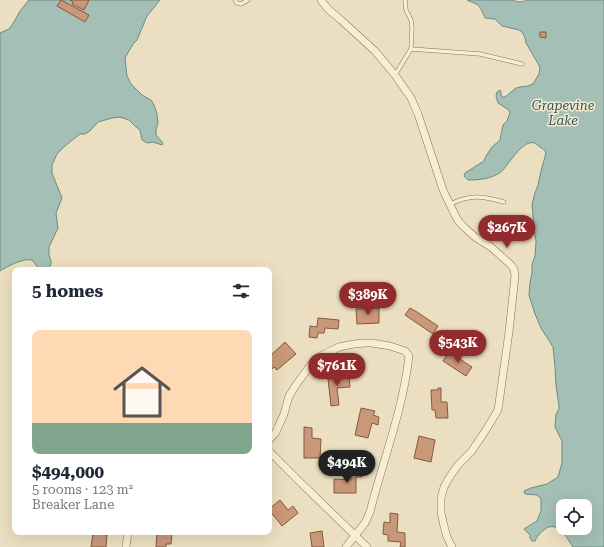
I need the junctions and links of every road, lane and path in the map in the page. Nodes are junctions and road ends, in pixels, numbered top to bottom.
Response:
1 (235, 0) edge
2 (248, 0) edge
3 (321, 0) edge
4 (405, 0) edge
5 (412, 49) junction
6 (522, 64) dead end
7 (395, 75) junction
8 (504, 202) dead end
9 (450, 204) junction
10 (272, 437) edge
11 (272, 454) edge
12 (128, 535) edge
13 (356, 535) junction
14 (126, 547) edge
15 (346, 547) edge
16 (367, 547) edge
17 (452, 547) edge

1 - 2 lane
3 - 7 street
4 - 5 lane
5 - 6 lane
5 - 7 lane
7 - 9 street
8 - 9 lane
9 - 17 street
10 - 13 street
11 - 13 street
12 - 14 street
13 - 15 street
13 - 16 street

